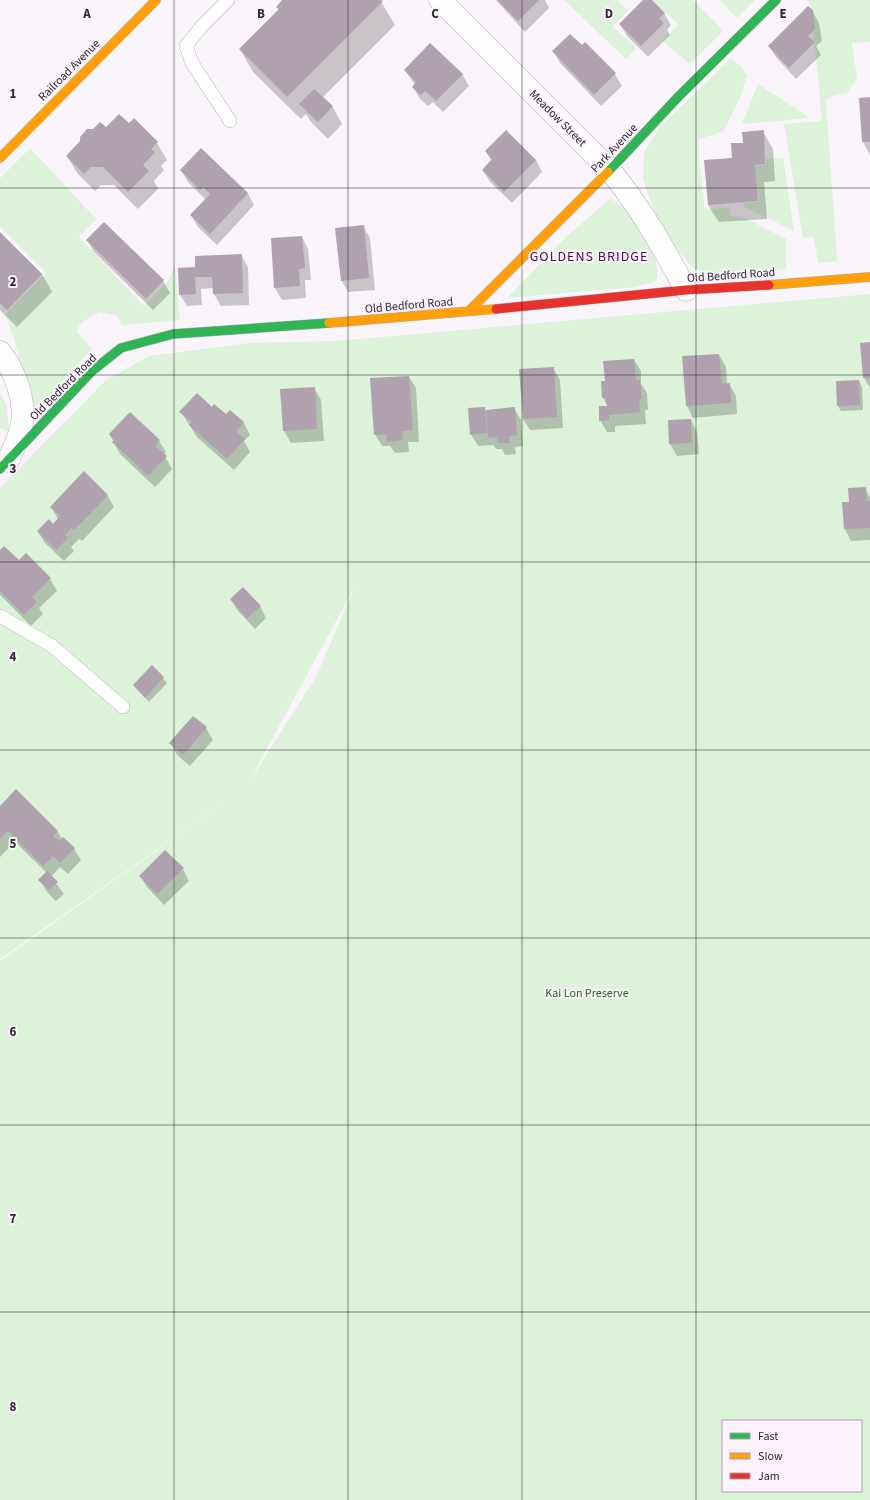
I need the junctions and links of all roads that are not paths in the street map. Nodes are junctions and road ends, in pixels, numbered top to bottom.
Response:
1 (156, 0) edge
2 (228, 0) edge
3 (440, 0) edge
4 (776, 0) edge
5 (230, 121) dead end
6 (0, 158) edge
7 (610, 170) junction
8 (870, 277) edge
9 (686, 290) junction
10 (469, 311) junction
11 (0, 352) edge
12 (4, 465) edge
13 (0, 616) edge
14 (123, 707) dead end

1 - 6 street, Railroad Avenue
2 - 5 lane
3 - 7 street, Meadow Street
4 - 7 street, Park Avenue
7 - 9 street, Meadow Street
7 - 10 street, Park Avenue
8 - 9 street, Old Bedford Road
9 - 10 street, Old Bedford Road
10 - 12 street, Old Bedford Road
11 - 12 street
13 - 14 lane

